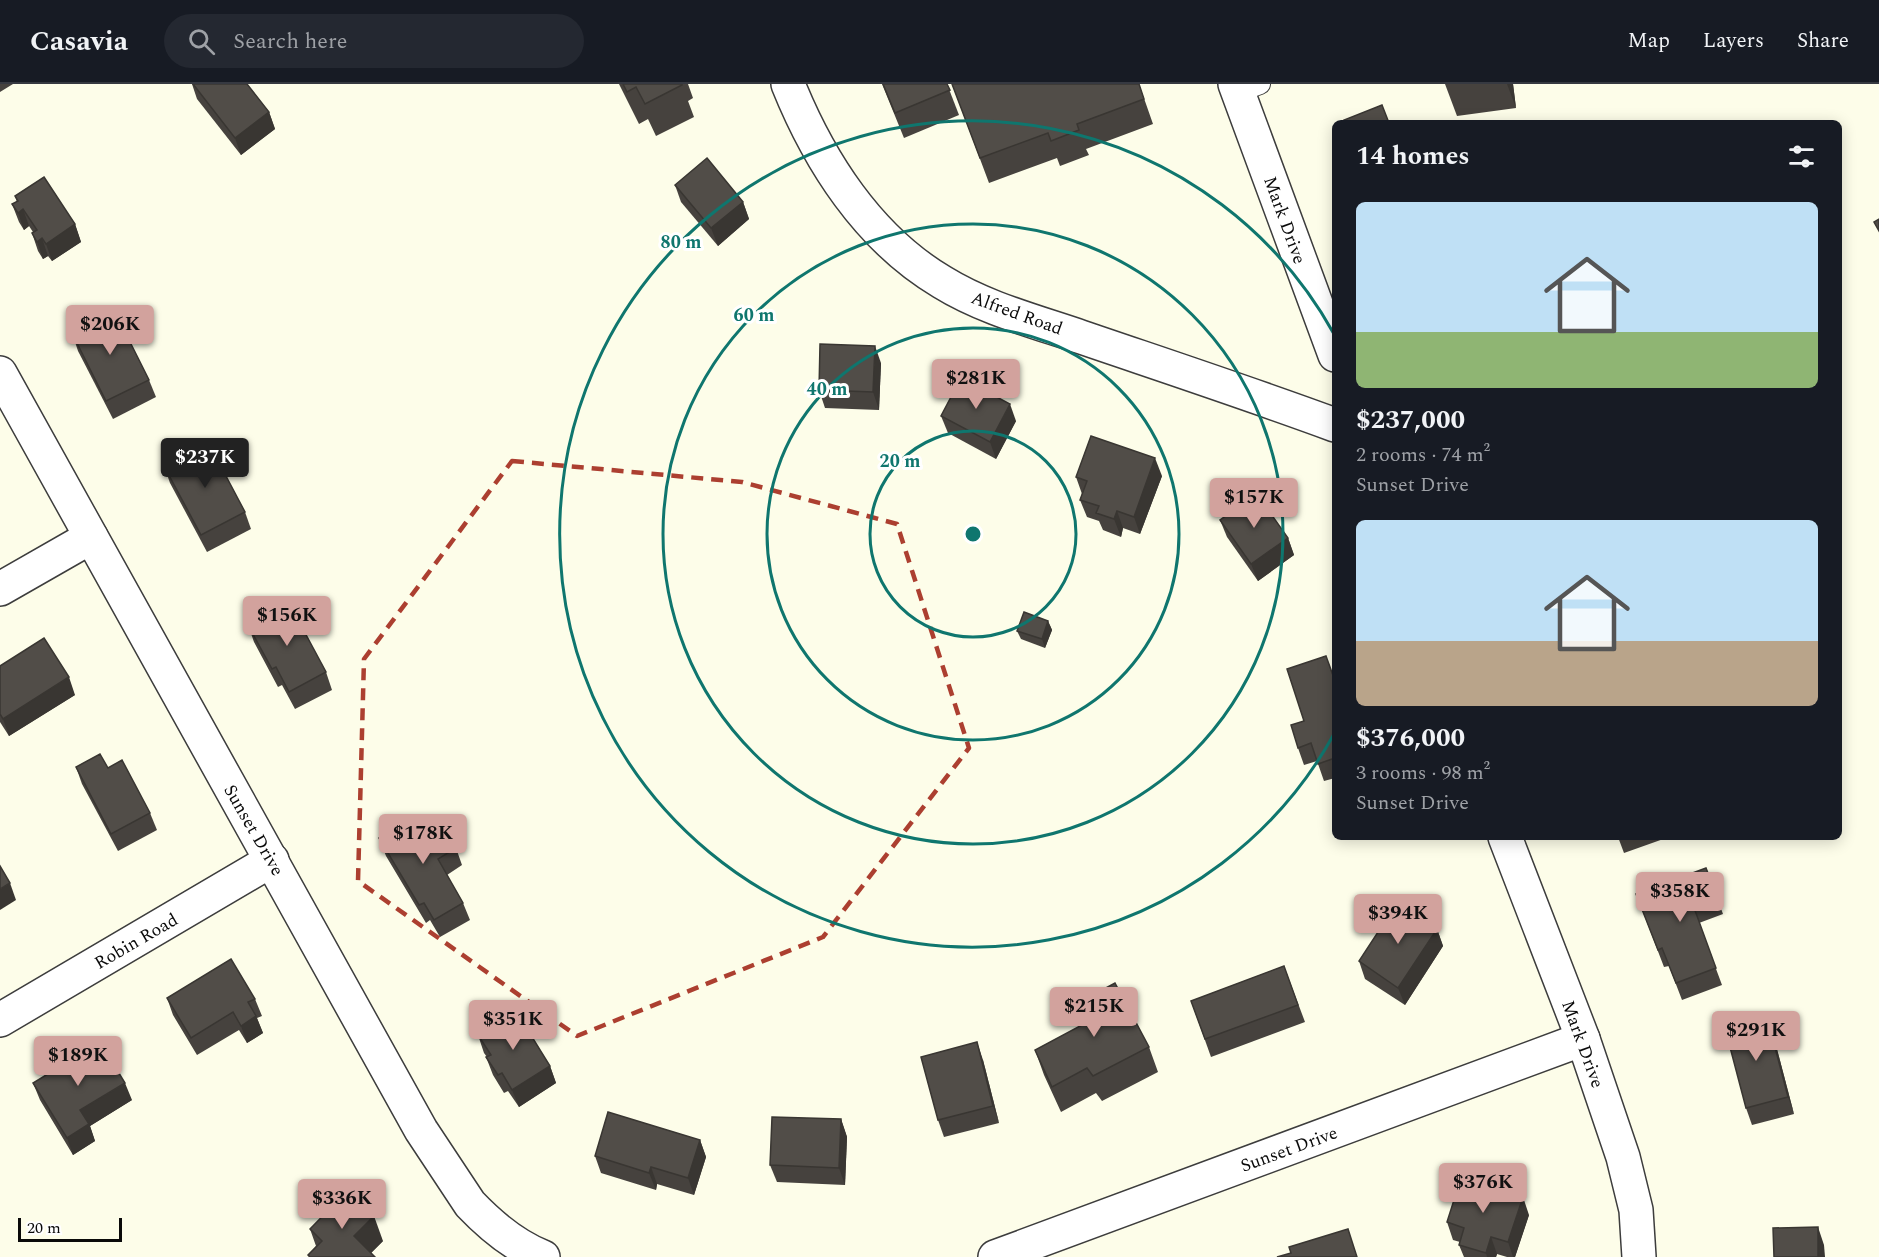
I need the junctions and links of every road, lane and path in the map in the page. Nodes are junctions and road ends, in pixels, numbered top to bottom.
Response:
1 (788, 84) edge
2 (1244, 86) edge
3 (1332, 346) edge
4 (0, 373) edge
5 (1332, 424) edge
6 (91, 537) junction
7 (0, 589) edge
8 (1506, 840) edge
9 (272, 860) junction
10 (0, 1020) edge
11 (1583, 1040) junction
12 (543, 1257) edge
13 (995, 1257) edge
14 (1639, 1257) edge

1 - 5 street, Alfred Road
2 - 3 street, Mark Drive
4 - 6 street, Sunset Drive
6 - 7 street
6 - 9 street, Sunset Drive
8 - 11 street, Mark Drive
9 - 10 street, Robin Road
9 - 12 street, Sunset Drive
11 - 13 street, Sunset Drive
11 - 14 street, Mark Drive

